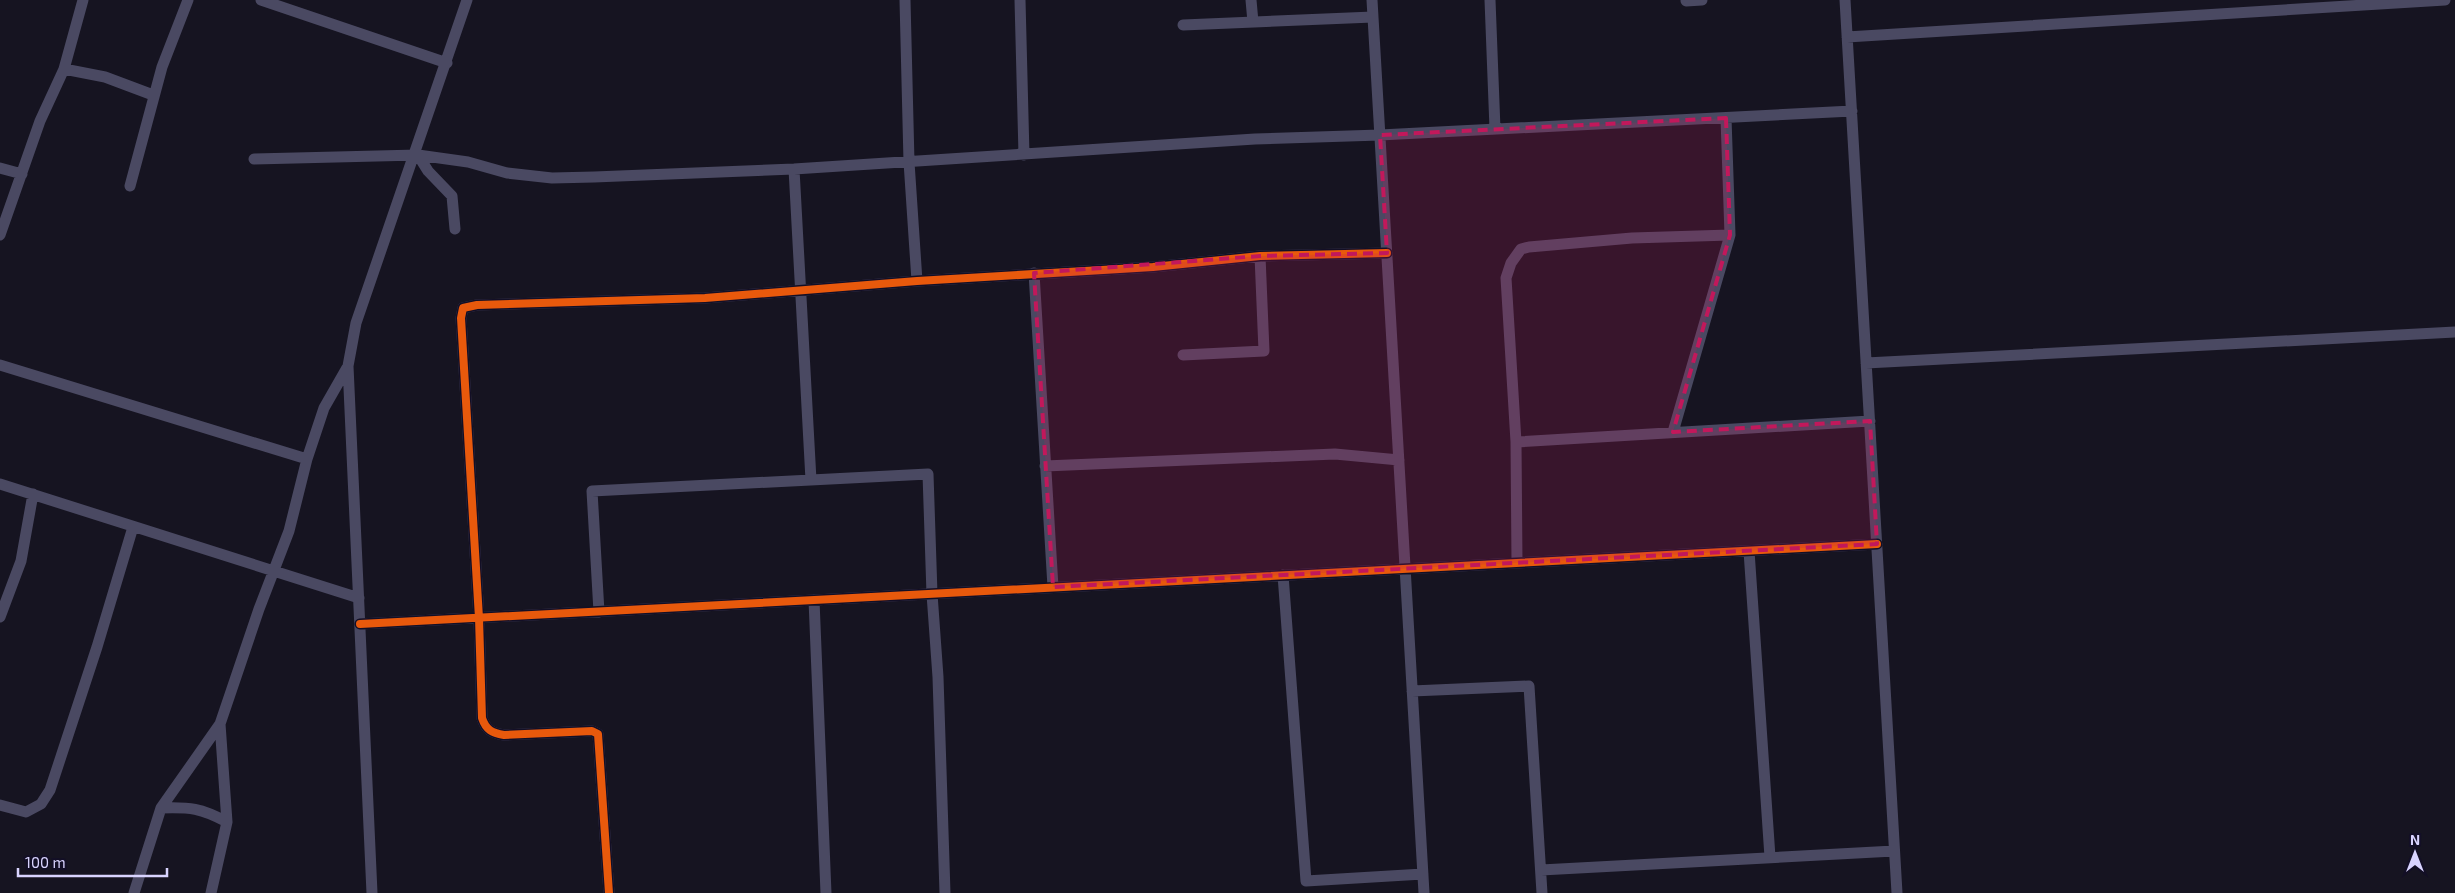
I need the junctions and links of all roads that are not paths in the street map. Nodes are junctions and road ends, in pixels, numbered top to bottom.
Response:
1 (83, 0) edge
2 (188, 0) edge
3 (261, 0) edge
4 (467, 0) edge
5 (905, 0) edge
6 (1020, 0) edge
7 (1251, 0) edge
8 (1372, 0) edge
9 (1490, 0) edge
10 (1702, 0) edge
11 (1845, 0) edge
12 (2445, 0) edge
13 (1686, 2) dead end
14 (300, 6) edge
15 (1373, 17) junction
16 (1253, 22) junction
17 (1183, 25) dead end
18 (1848, 37) junction
19 (447, 63) junction
20 (64, 69) junction
21 (153, 95) junction
22 (1852, 111) junction
23 (1726, 118) junction
24 (1495, 129) junction
25 (1380, 135) junction
26 (416, 155) junction
27 (1024, 155) junction
28 (254, 159) dead end
29 (909, 162) junction
30 (0, 168) edge
31 (794, 169) junction
32 (22, 174) junction
33 (130, 186) dead end
34 (455, 229) dead end
35 (0, 235) edge
36 (1730, 236) junction
37 (1387, 253) junction
38 (1260, 256) junction
39 (1034, 273) junction
40 (917, 281) junction
41 (801, 292) junction
42 (2455, 332) edge
43 (1183, 355) dead end
44 (1866, 363) junction
45 (0, 365) edge
46 (348, 366) junction
47 (1870, 421) junction
48 (1673, 432) junction
49 (1516, 442) junction
50 (307, 459) junction
51 (1399, 460) junction
52 (1045, 466) junction
53 (811, 480) junction
54 (0, 484) edge
55 (33, 494) junction
56 (133, 527) junction
57 (1877, 544) junction
58 (1749, 550) junction
59 (1517, 563) junction
60 (1405, 569) junction
61 (275, 571) junction
62 (1283, 575) junction
63 (1052, 587) junction
64 (932, 594) junction
65 (359, 598) junction
66 (814, 600) junction
67 (598, 612) junction
68 (0, 617) edge
69 (479, 618) junction
70 (360, 624) junction
71 (1412, 691) junction
72 (220, 724) junction
73 (0, 805) edge
74 (161, 808) junction
75 (227, 822) junction
76 (1894, 851) junction
77 (1770, 857) junction
78 (1541, 870) junction
79 (1423, 874) junction
80 (134, 893) edge
81 (211, 893) edge
82 (372, 893) edge
83 (609, 893) edge
84 (826, 893) edge
85 (946, 893) edge
86 (1424, 893) edge
87 (1542, 893) edge
88 (1897, 893) edge

1 - 20 street
2 - 21 street
3 - 14 street
4 - 19 street
5 - 29 street
6 - 27 street
7 - 16 street
8 - 15 street
9 - 24 street
10 - 13 street
11 - 18 street
12 - 18 street
14 - 19 street
15 - 16 street
15 - 25 street
16 - 17 street
18 - 22 street
19 - 26 street
20 - 21 street
20 - 32 street
21 - 33 street
22 - 23 street
22 - 44 street
23 - 24 street
23 - 36 street
24 - 25 street
25 - 27 street
25 - 37 street
26 - 28 street
26 - 31 street
26 - 34 street
26 - 46 street
27 - 29 street
29 - 31 street
29 - 40 street
30 - 32 street
31 - 41 street
32 - 35 street
36 - 48 street
36 - 49 street
37 - 38 street
37 - 51 street
38 - 39 street
38 - 43 street
39 - 40 street
39 - 52 street
40 - 41 street
41 - 53 street
41 - 69 street
42 - 44 street
44 - 47 street
45 - 50 street
46 - 50 street
46 - 65 street
47 - 48 street
47 - 57 street
48 - 49 street
49 - 59 street
50 - 61 street
51 - 52 street
51 - 60 street
52 - 63 street
53 - 64 street
53 - 67 street
54 - 55 street
55 - 56 street
55 - 68 street
56 - 61 street
56 - 73 street
57 - 58 street
57 - 76 street
58 - 59 street
58 - 77 street
59 - 60 street
60 - 62 street
60 - 71 street
61 - 65 street
61 - 72 street
62 - 63 street
62 - 79 street
63 - 64 street
64 - 66 street
64 - 85 street
65 - 70 street
66 - 67 street
66 - 84 street
67 - 69 street
69 - 70 street
69 - 83 street
70 - 82 street
71 - 78 street
71 - 79 street
72 - 74 street
72 - 75 street
74 - 75 street
74 - 80 street
75 - 81 street
76 - 77 street
76 - 88 street
77 - 78 street
78 - 87 street
79 - 86 street

